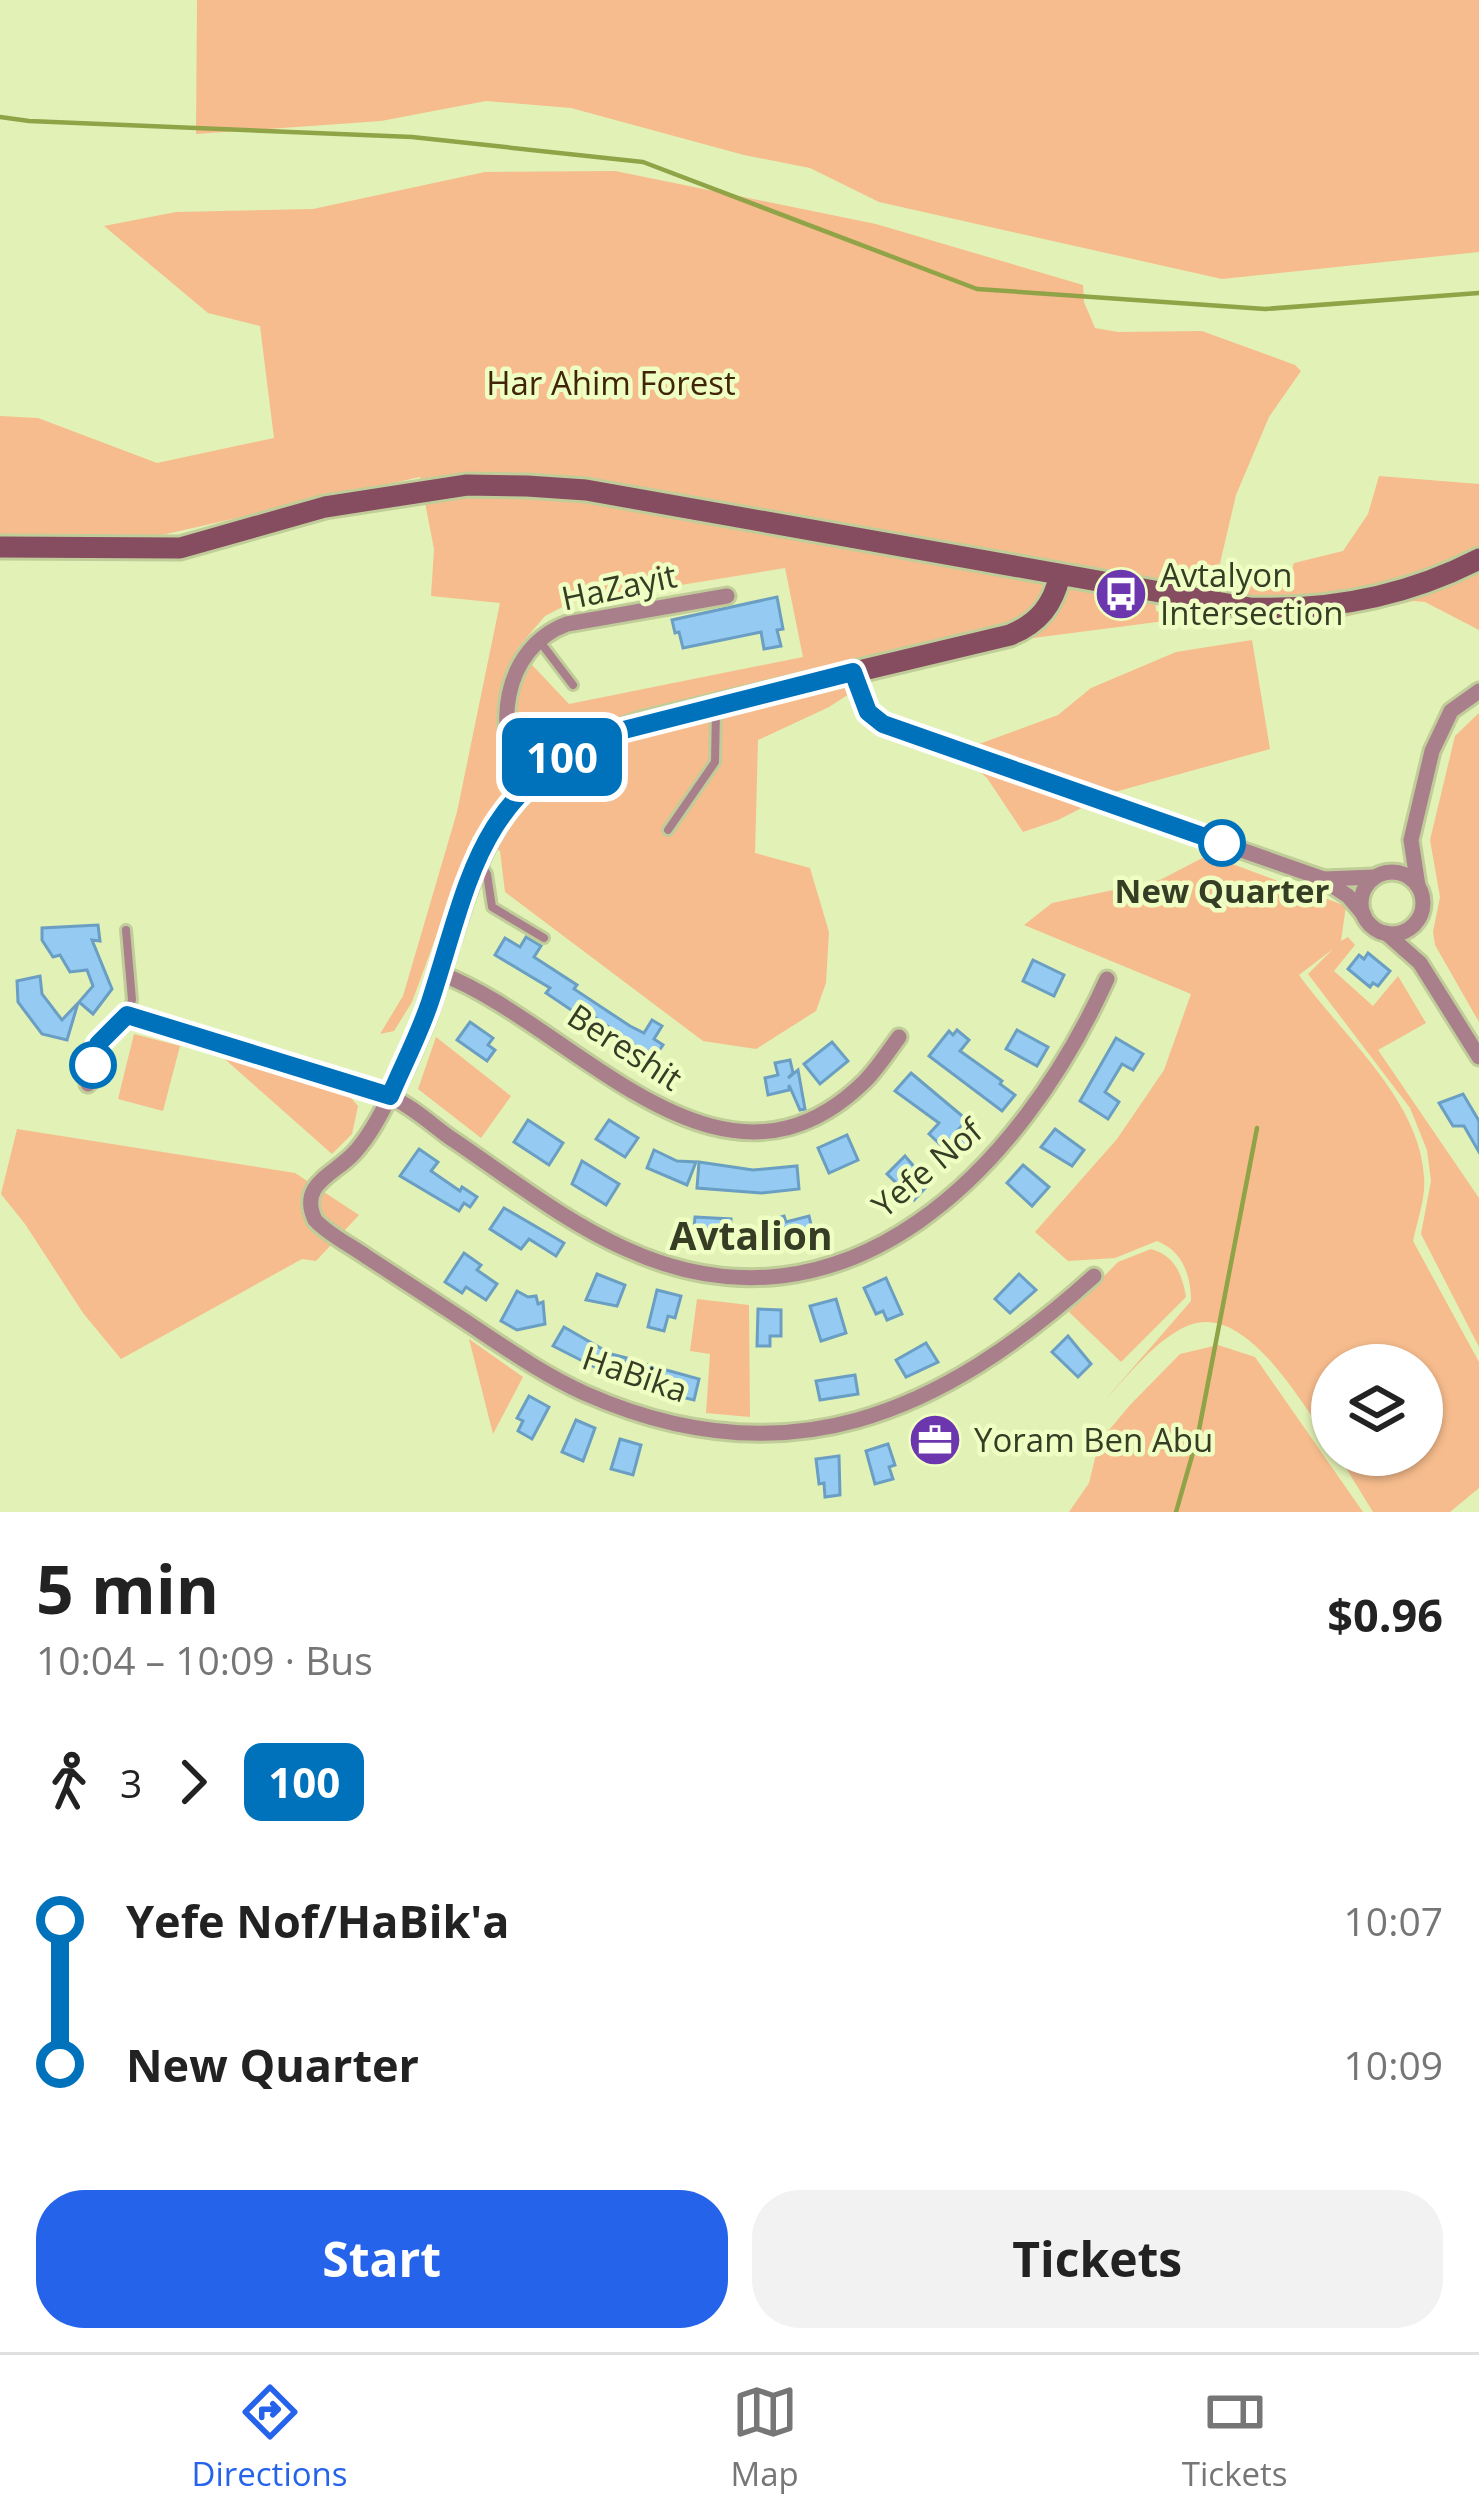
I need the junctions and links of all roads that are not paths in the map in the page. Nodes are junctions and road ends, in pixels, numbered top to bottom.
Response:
1 (0, 547) edge
2 (1479, 560) edge
3 (1060, 575) junction
4 (727, 596) dead end
5 (540, 642) junction
6 (853, 672) junction
7 (573, 685) dead end
8 (1479, 691) edge
9 (716, 705) junction
10 (527, 784) junction
11 (668, 830) dead end
12 (1412, 835) junction
13 (477, 858) junction
14 (1380, 875) junction
15 (1321, 878) junction
16 (1418, 886) junction
17 (1364, 915) junction
18 (1418, 920) junction
19 (126, 929) dead end
20 (1386, 933) junction
21 (544, 938) dead end
22 (1420, 963) junction
23 (439, 973) junction
24 (1108, 979) dead end
25 (127, 1015) junction
26 (898, 1037) dead end
27 (1479, 1057) edge
28 (88, 1084) dead end
29 (390, 1096) junction
30 (1094, 1276) dead end

1 - 3 main road
2 - 3 main road
3 - 6 main road
4 - 5 street, HaZayit
5 - 7 lane
5 - 10 street, HaZayit
6 - 9 main road
6 - 15 street
8 - 12 street
9 - 10 main road
9 - 11 lane
10 - 13 main road
12 - 14 street
12 - 16 street
13 - 21 lane
13 - 23 main road
14 - 15 street
14 - 16 street
14 - 17 street
15 - 17 street
16 - 18 street
17 - 20 street
18 - 20 street
18 - 22 street
19 - 25 lane
20 - 22 street
22 - 27 street
23 - 26 street, Bereshit
23 - 29 main road
24 - 29 street, Yefe Nof
25 - 28 street
25 - 29 street, Yefe Nof
29 - 30 street, HaBika

